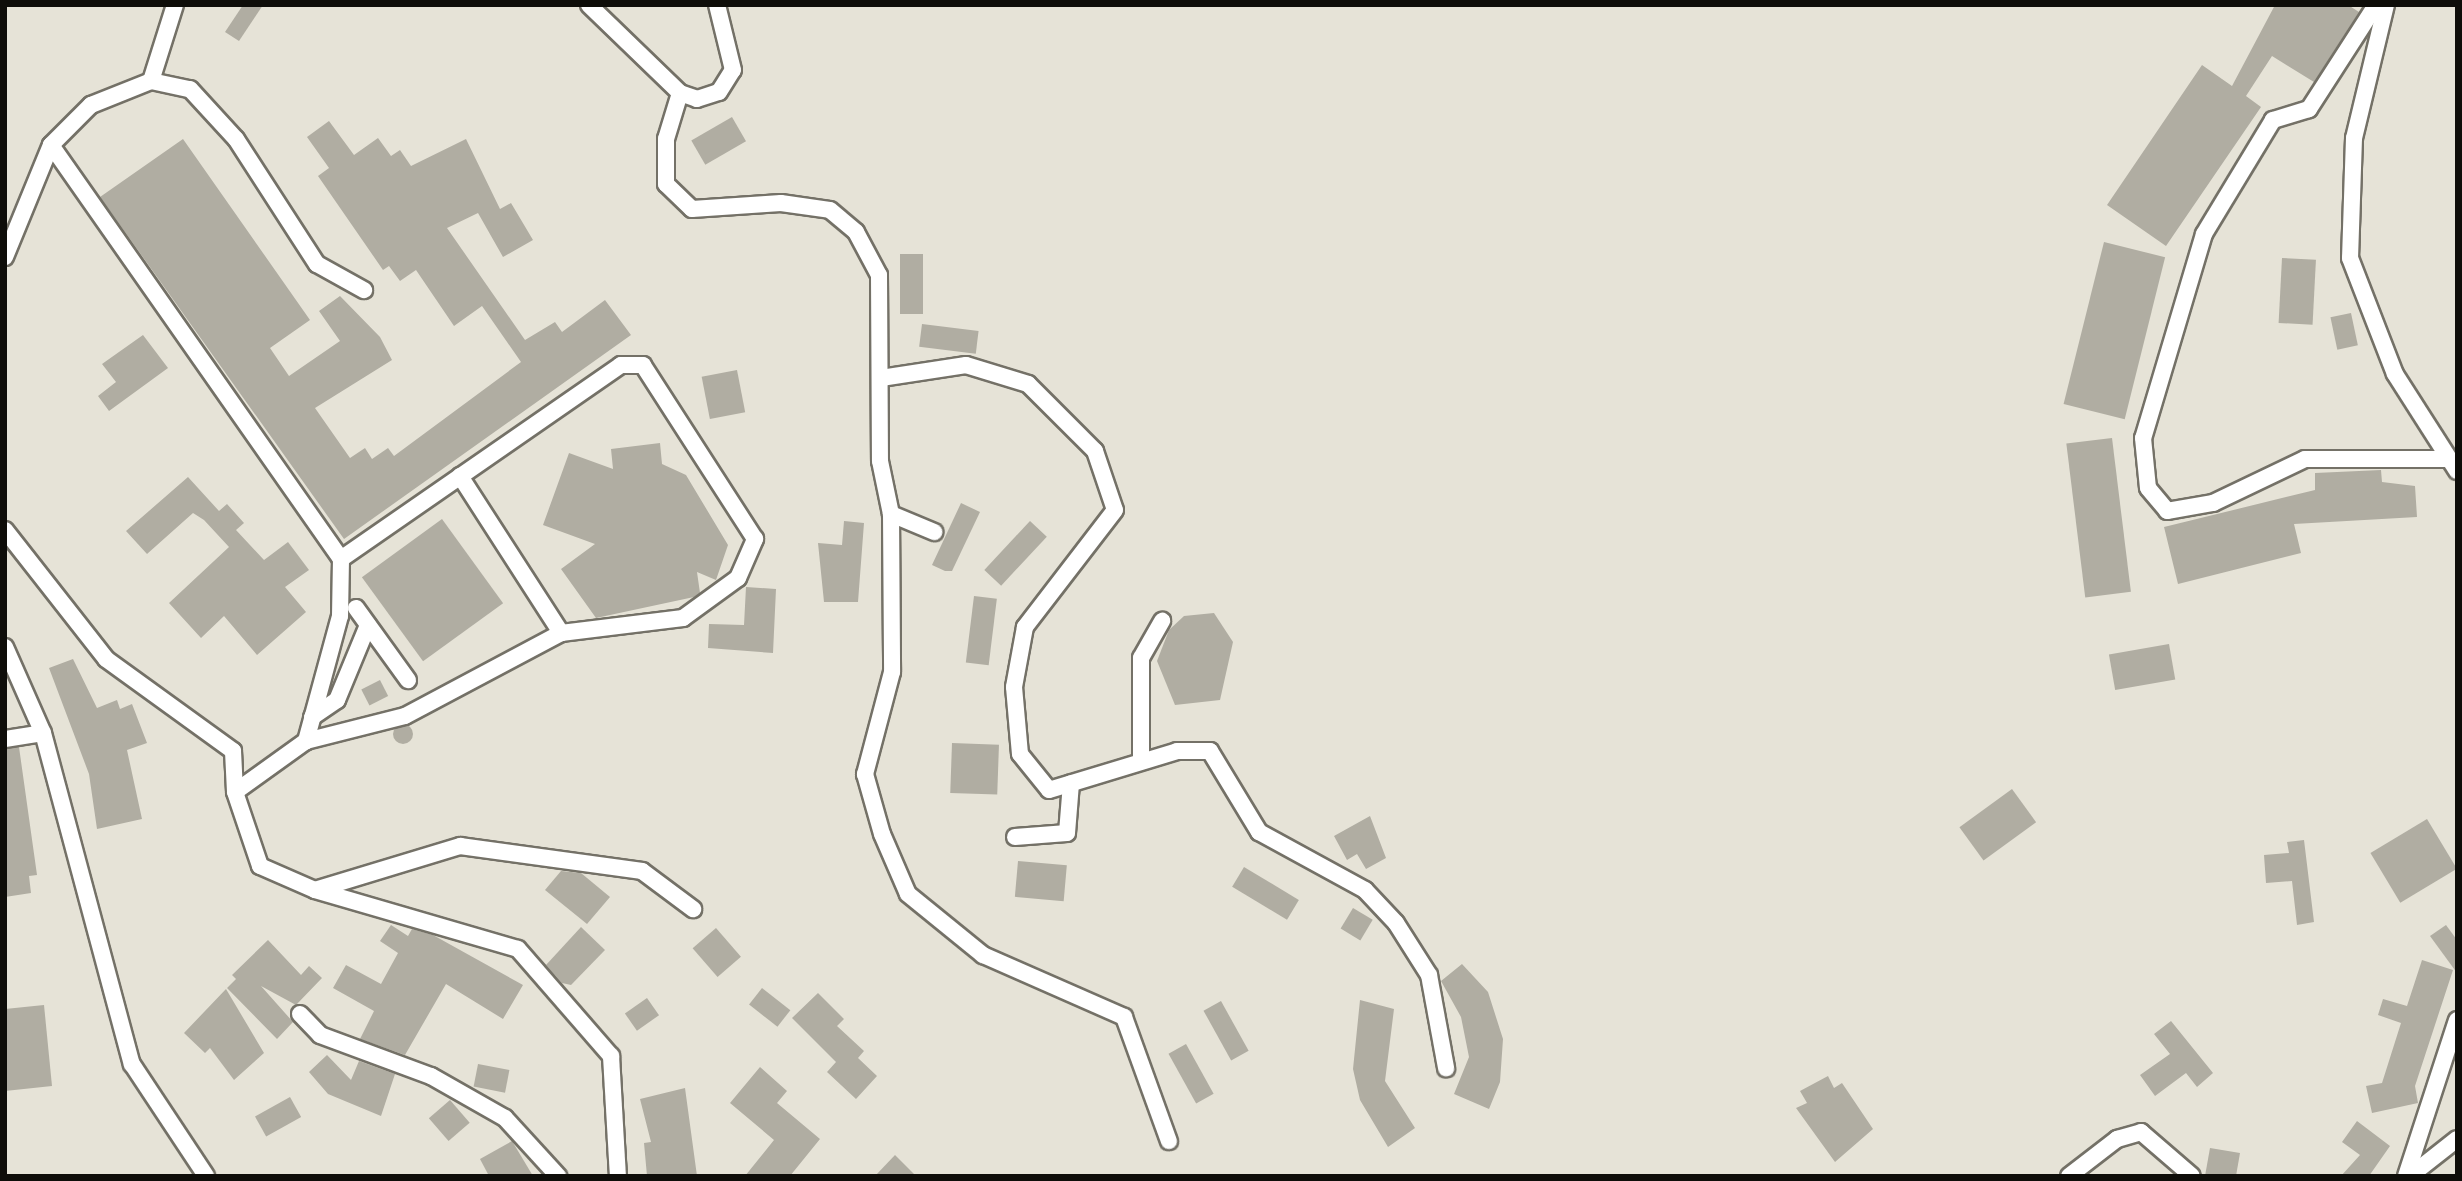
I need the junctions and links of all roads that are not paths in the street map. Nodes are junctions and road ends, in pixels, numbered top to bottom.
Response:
1 (175, 5) edge
2 (589, 5) edge
3 (702, 5) edge
4 (2376, 5) edge
5 (2386, 5) edge
6 (718, 9) edge
7 (151, 82) junction
8 (680, 93) junction
9 (51, 145) junction
10 (5, 257) edge
11 (364, 290) dead end
12 (880, 378) junction
13 (2452, 465) edge
14 (460, 476) junction
15 (891, 514) junction
16 (5, 530) edge
17 (934, 532) dead end
18 (341, 559) junction
19 (356, 608) dead end
20 (1162, 621) dead end
21 (368, 625) junction
22 (561, 633) junction
23 (5, 647) edge
24 (408, 680) dead end
25 (312, 717) junction
26 (43, 733) junction
27 (5, 739) edge
28 (306, 741) junction
29 (1141, 761) junction
30 (1071, 783) junction
31 (234, 792) junction
32 (1015, 837) dead end
33 (316, 890) junction
34 (692, 909) dead end
35 (300, 1014) dead end
36 (2457, 1020) edge
37 (1446, 1069) dead end
38 (2457, 1139) edge
39 (1168, 1141) dead end
40 (206, 1176) edge
41 (558, 1176) edge
42 (618, 1176) edge
43 (2070, 1176) edge
44 (2192, 1176) edge
45 (2408, 1176) edge

1 - 7 street
2 - 8 street
3 - 6 street
4 - 13 street
5 - 13 street
6 - 8 street
7 - 9 street
7 - 11 street
8 - 12 street
9 - 10 street
9 - 18 street
12 - 15 street
12 - 30 street
14 - 18 street
14 - 22 street
14 - 22 street
15 - 17 street
15 - 39 street
16 - 31 street
18 - 25 street
19 - 21 street
20 - 29 street
21 - 24 street
21 - 25 street
22 - 28 street
23 - 26 street
25 - 28 street
26 - 27 street
26 - 40 street
28 - 31 street
29 - 30 street
29 - 37 street
30 - 32 street
31 - 33 street
33 - 34 street
33 - 42 street
35 - 41 street
36 - 45 street
38 - 45 street
43 - 44 street

